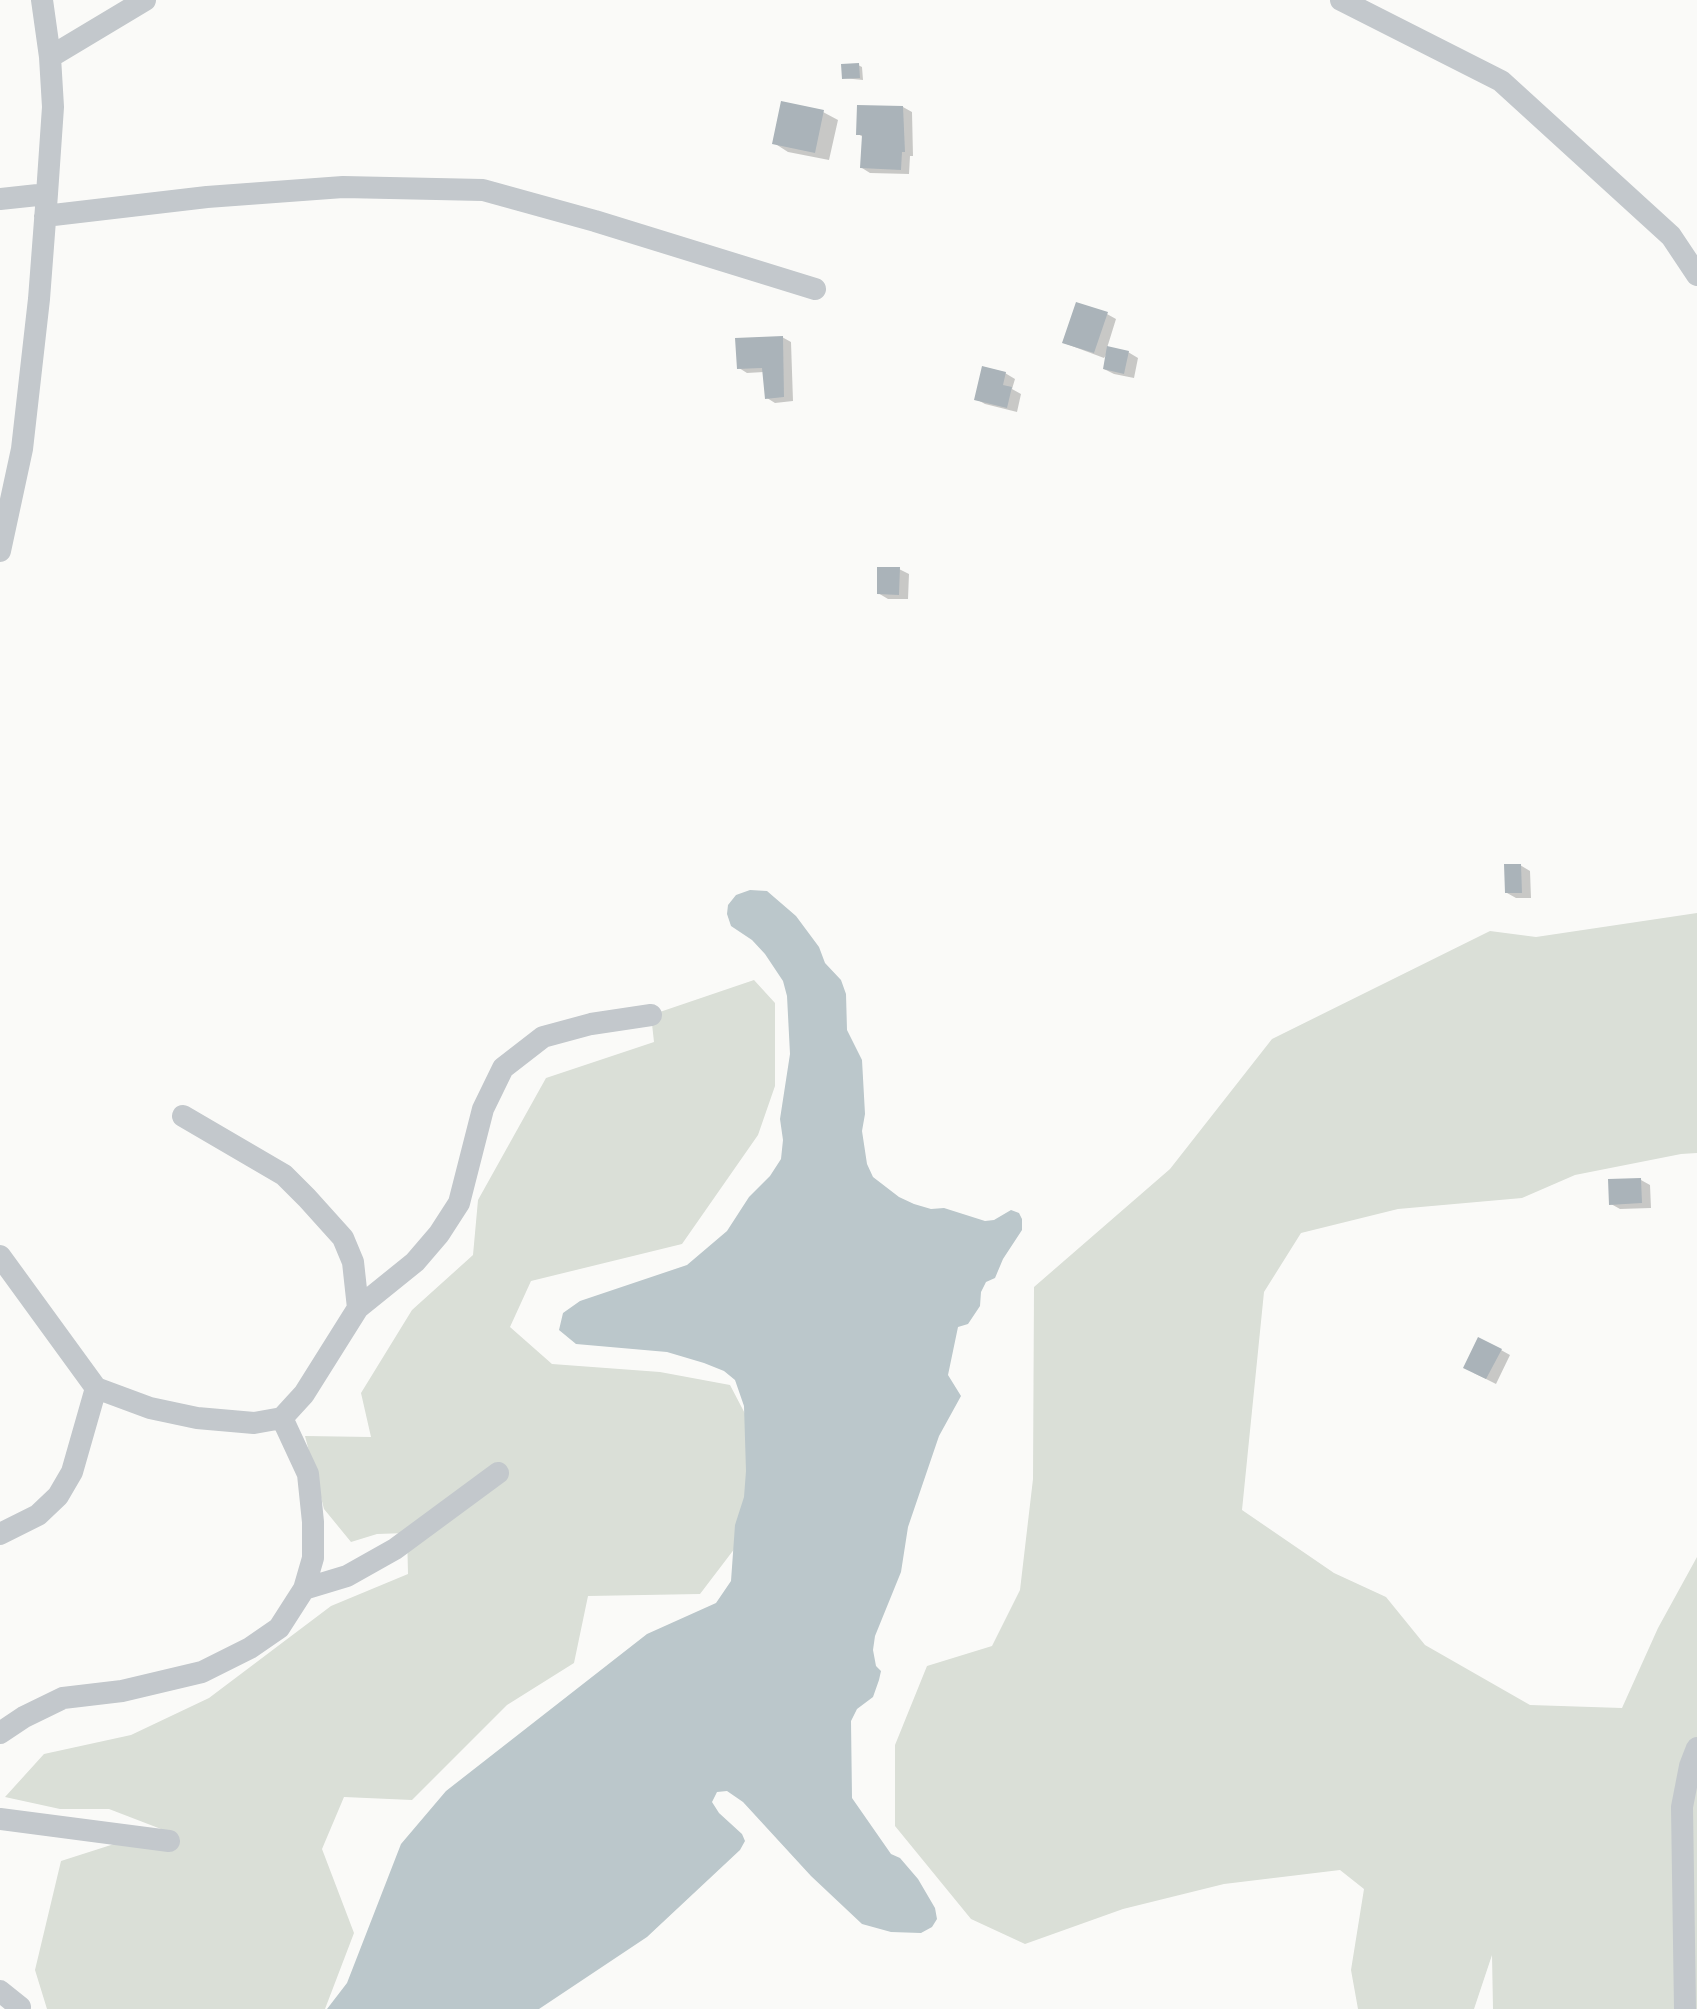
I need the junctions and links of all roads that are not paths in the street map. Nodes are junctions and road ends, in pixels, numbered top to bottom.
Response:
1 (42, 0) edge
2 (145, 0) edge
3 (1341, 0) edge
4 (50, 57) junction
5 (0, 199) edge
6 (46, 205) junction
7 (1697, 275) edge
8 (815, 289) dead end
9 (0, 551) edge
10 (651, 1015) dead end
11 (183, 1116) dead end
12 (0, 1256) edge
13 (358, 1308) junction
14 (96, 1388) junction
15 (282, 1418) junction
16 (498, 1473) dead end
17 (0, 1534) edge
18 (304, 1589) junction
19 (0, 1733) edge
20 (1697, 1749) edge
21 (0, 1819) edge
22 (169, 1841) dead end
23 (0, 1991) edge
24 (20, 2007) dead end
25 (1685, 2009) edge

1 - 4 street
2 - 4 street
3 - 7 street
4 - 6 street
5 - 6 street
6 - 8 street
6 - 9 street
10 - 13 street
11 - 13 street
12 - 14 street
13 - 15 street
14 - 15 street
14 - 17 street
15 - 18 street
16 - 18 street
18 - 19 street
20 - 25 street
21 - 22 street
23 - 24 street

